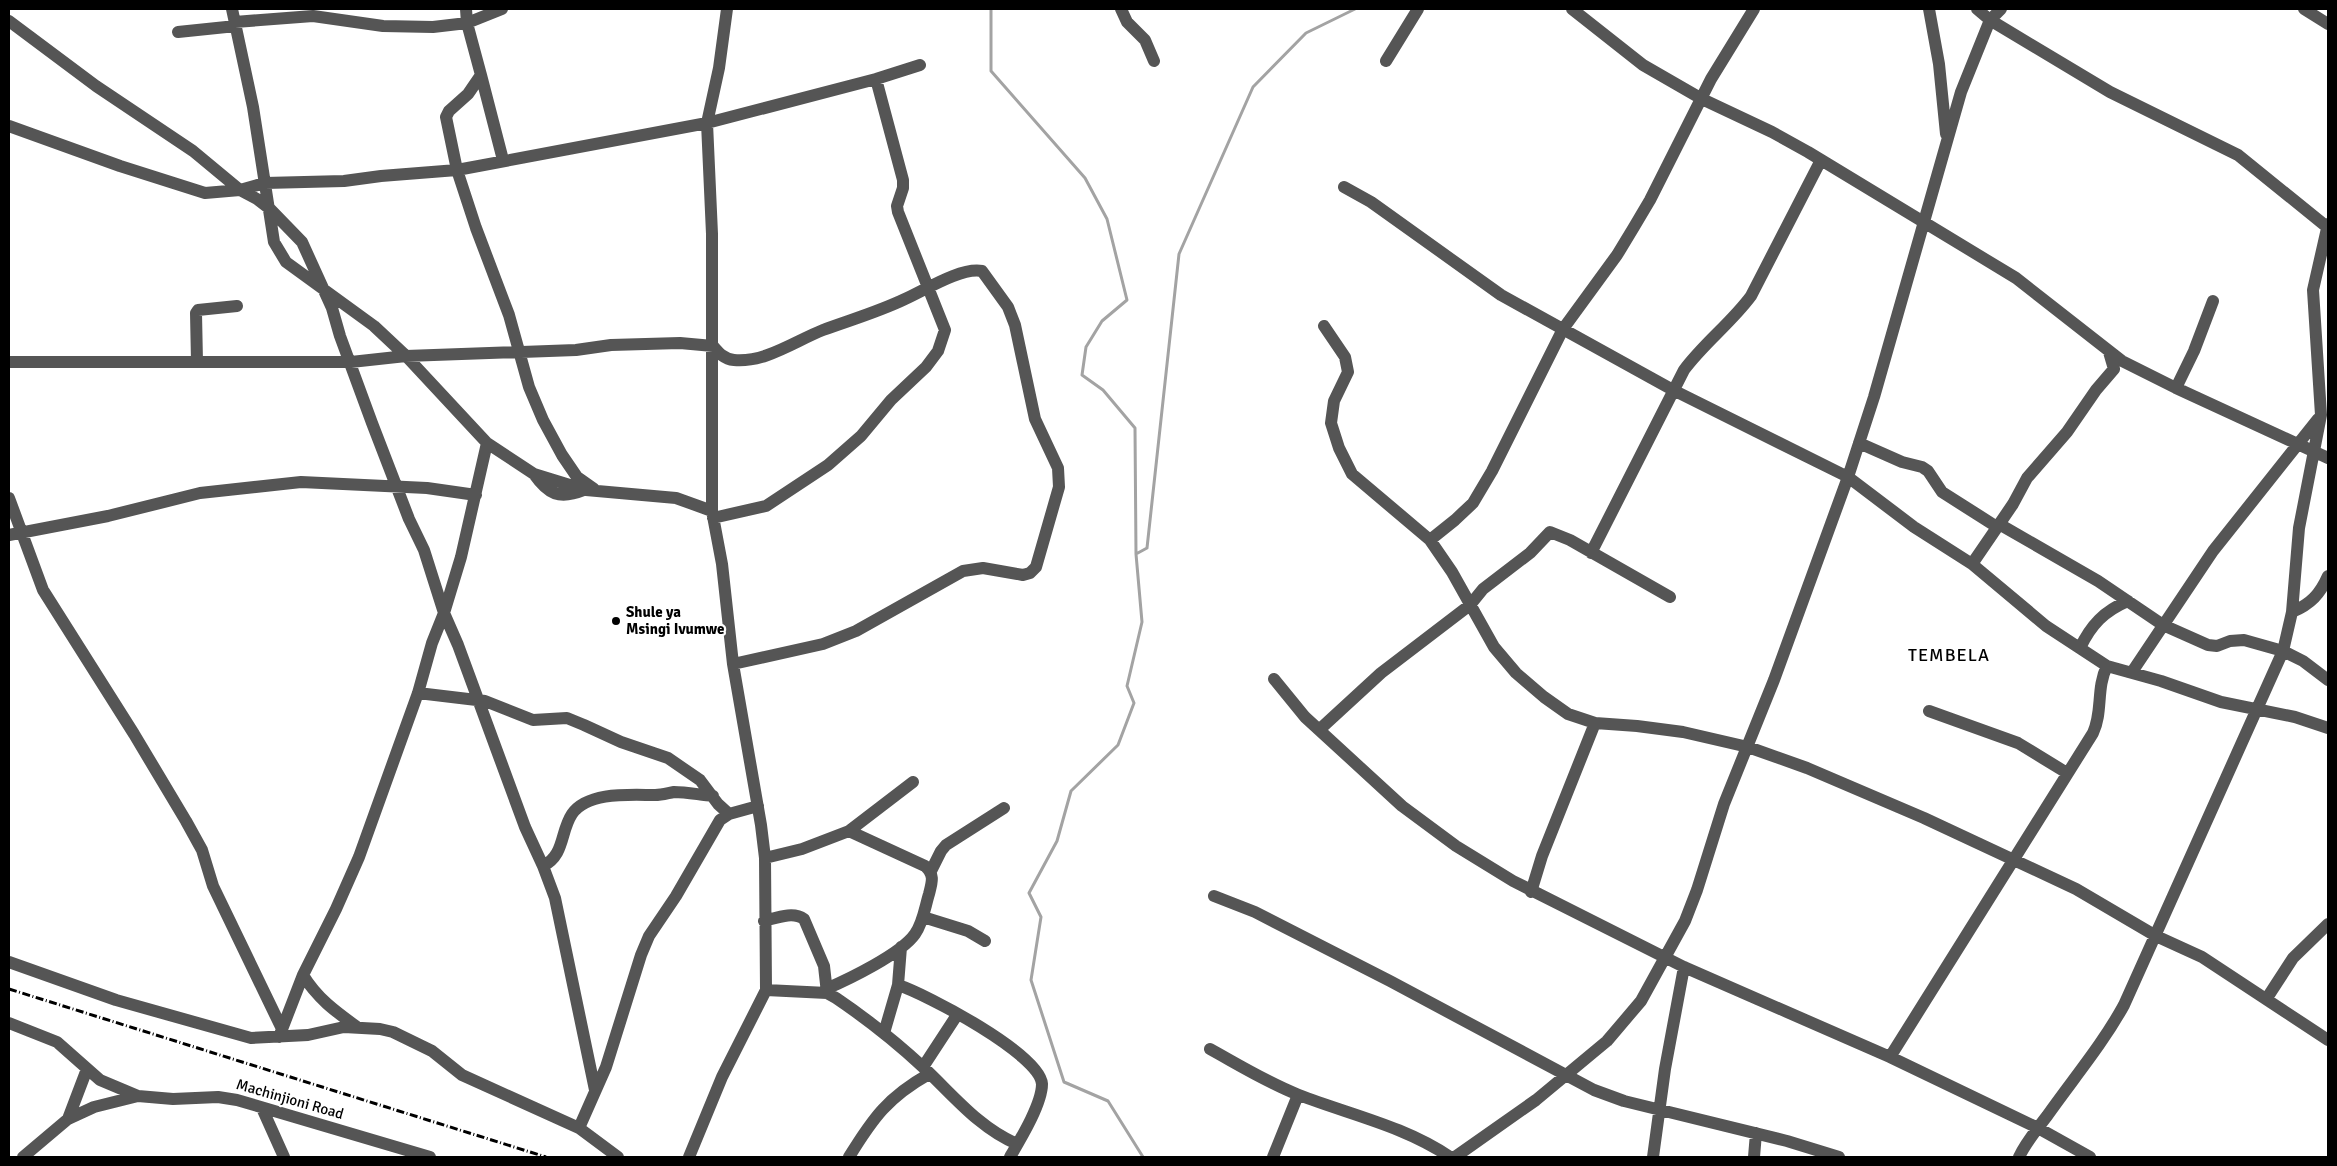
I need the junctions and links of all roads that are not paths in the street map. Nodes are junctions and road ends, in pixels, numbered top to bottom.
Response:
1 (232, 9) edge
2 (466, 9) edge
3 (502, 9) edge
4 (727, 9) edge
5 (1121, 9) edge
6 (1418, 9) edge
7 (1572, 9) edge
8 (1754, 9) edge
9 (1929, 9) edge
10 (1976, 9) edge
11 (2001, 9) edge
12 (2304, 9) edge
13 (1990, 20) junction
14 (9, 21) edge
15 (467, 23) junction
16 (235, 24) junction
17 (2328, 24) edge
18 (178, 32) dead end
19 (1154, 61) dead end
20 (1386, 61) dead end
21 (920, 65) dead end
22 (482, 75) junction
23 (876, 79) junction
24 (1702, 99) junction
25 (708, 123) junction
26 (9, 126) edge
27 (1947, 139) junction
28 (503, 160) junction
29 (1821, 160) junction
30 (457, 170) junction
31 (265, 183) junction
32 (1344, 187) dead end
33 (240, 190) junction
34 (270, 208) junction
35 (1925, 222) junction
36 (2328, 226) edge
37 (2324, 268) edge
38 (927, 288) junction
39 (324, 289) junction
40 (2213, 301) dead end
41 (237, 306) dead end
42 (1324, 326) dead end
43 (1563, 329) junction
44 (713, 346) junction
45 (518, 352) junction
46 (2109, 352) junction
47 (406, 356) junction
48 (2323, 359) edge
49 (9, 362) edge
50 (197, 362) junction
51 (351, 362) junction
52 (2135, 368) junction
53 (2114, 369) junction
54 (2176, 388) junction
55 (1673, 390) junction
56 (2328, 400) edge
57 (2321, 415) junction
58 (487, 443) junction
59 (1859, 443) junction
60 (2296, 445) junction
61 (2314, 452) junction
62 (2328, 458) edge
63 (1848, 478) junction
64 (397, 488) junction
65 (591, 490) junction
66 (476, 495) junction
67 (9, 498) edge
68 (712, 515) junction
69 (1998, 526) junction
70 (14, 534) edge
71 (1430, 540) junction
72 (1591, 553) junction
73 (1972, 564) junction
74 (2328, 576) edge
75 (1670, 597) dead end
76 (2128, 601) junction
77 (1470, 606) junction
78 (2292, 612) junction
79 (444, 613) junction
80 (2163, 625) junction
81 (2080, 648) junction
82 (2283, 651) junction
83 (733, 664) junction
84 (2107, 666) junction
85 (2132, 672) junction
86 (1274, 679) dead end
87 (2328, 680) edge
88 (418, 693) junction
89 (478, 700) junction
90 (2255, 710) junction
91 (1929, 711) dead end
92 (1595, 723) junction
93 (2328, 728) edge
94 (1319, 730) junction
95 (1748, 747) junction
96 (2068, 773) junction
97 (913, 782) dead end
98 (713, 796) junction
99 (758, 806) junction
100 (1004, 808) dead end
101 (729, 814) junction
102 (849, 831) junction
103 (765, 858) junction
104 (2013, 858) junction
105 (544, 866) junction
106 (931, 872) junction
107 (1531, 892) junction
108 (1214, 896) dead end
109 (923, 917) junction
110 (764, 921) junction
111 (2328, 924) edge
112 (2156, 936) junction
113 (985, 941) dead end
114 (901, 947) junction
115 (1666, 956) junction
116 (9, 962) edge
117 (1684, 967) junction
118 (303, 975) junction
119 (898, 985) junction
120 (766, 990) junction
121 (826, 991) junction
122 (2267, 998) junction
123 (957, 1015) junction
124 (9, 1023) edge
125 (357, 1027) junction
126 (281, 1033) junction
127 (884, 1033) junction
128 (2328, 1040) edge
129 (1210, 1049) dead end
130 (1890, 1056) junction
131 (87, 1070) junction
132 (926, 1070) junction
133 (1566, 1076) junction
134 (595, 1090) junction
135 (1298, 1094) junction
136 (138, 1096) junction
137 (262, 1108) junction
138 (1661, 1110) junction
139 (68, 1119) junction
140 (579, 1128) junction
141 (2038, 1128) junction
142 (1756, 1133) junction
143 (1017, 1144) junction
144 (23, 1157) edge
145 (284, 1157) edge
146 (430, 1157) edge
147 (618, 1157) edge
148 (689, 1157) edge
149 (849, 1157) edge
150 (1010, 1157) edge
151 (1273, 1157) edge
152 (1450, 1157) edge
153 (1456, 1157) edge
154 (1653, 1157) edge
155 (1754, 1157) edge
156 (1839, 1157) edge
157 (2020, 1157) edge
158 (2090, 1157) edge

1 - 16 street
2 - 15 street
3 - 15 street
4 - 25 street
5 - 19 street
6 - 20 street
7 - 24 street
8 - 24 street
9 - 27 street
10 - 13 street
11 - 13 street
12 - 17 street
13 - 27 street
13 - 36 street
14 - 33 street
15 - 16 street
15 - 22 street
16 - 18 street
16 - 31 street
21 - 23 street
22 - 28 street
22 - 30 street
23 - 25 street
23 - 38 street
24 - 29 street
24 - 43 street
25 - 28 street
25 - 44 street
26 - 33 street
27 - 35 street
28 - 30 street
29 - 35 street
29 - 55 street
30 - 31 street
30 - 45 street
31 - 33 street
31 - 34 street
32 - 43 street
33 - 34 street
34 - 39 street
34 - 39 street
35 - 46 street
35 - 59 street
36 - 37 street
37 - 48 street
38 - 44 street
38 - 68 street
38 - 83 street
39 - 47 street
39 - 51 street
40 - 54 street
41 - 50 street
42 - 71 street
43 - 55 street
43 - 71 street
44 - 45 street
44 - 68 street
45 - 47 street
45 - 65 street
46 - 52 street
46 - 53 street
47 - 51 street
47 - 58 street
48 - 57 street
49 - 50 street
50 - 51 street
51 - 64 street
52 - 53 street
52 - 54 street
53 - 69 street
54 - 60 street
55 - 63 street
55 - 72 street
56 - 57 street
57 - 60 street
57 - 61 street
58 - 65 street
58 - 66 street
59 - 63 street
59 - 69 street
60 - 61 street
60 - 80 street
61 - 62 street
61 - 78 street
63 - 73 street
63 - 95 street
64 - 66 street
64 - 70 street
64 - 79 street
65 - 68 street
66 - 79 street
67 - 70 street
68 - 83 street
69 - 73 street
69 - 76 street
70 - 126 street
71 - 77 street
72 - 75 street
72 - 77 street
73 - 81 street
74 - 78 street
76 - 80 street
76 - 81 street
77 - 92 street
77 - 94 street
78 - 82 street
79 - 88 street
79 - 89 street
80 - 82 street
80 - 85 street
81 - 84 street
82 - 87 street
82 - 90 street
83 - 99 street
84 - 85 street
84 - 96 street
85 - 90 street
86 - 94 street
88 - 89 street
88 - 118 street
89 - 98 street
89 - 105 street
90 - 93 street
90 - 112 street
91 - 96 street
92 - 95 street
92 - 107 street
94 - 107 street
95 - 104 street
95 - 115 street
96 - 104 street
97 - 102 street
98 - 101 street
98 - 105 street
99 - 101 street
99 - 103 street
100 - 106 street
101 - 134 street
102 - 103 street
102 - 106 street
103 - 110 street
104 - 112 street
104 - 130 street
105 - 134 street
106 - 109 street
107 - 115 street
108 - 133 street
109 - 113 street
109 - 114 street
110 - 120 street
110 - 121 street
111 - 122 street
112 - 122 street
112 - 141 street
114 - 119 street
114 - 121 street
115 - 117 street
115 - 133 street
116 - 126 street
117 - 130 street
117 - 138 street
118 - 125 street
118 - 126 street
119 - 123 street
119 - 127 street
120 - 121 street
120 - 148 street
121 - 127 street
122 - 128 street
123 - 132 street
123 - 143 street
124 - 131 street, Machinjioni Road
125 - 126 street
125 - 140 street
127 - 132 street
129 - 135 street
130 - 141 street
131 - 136 street, Machinjioni Road
131 - 139 street
132 - 143 street
132 - 149 street
133 - 138 street
133 - 153 street
134 - 140 street
135 - 151 street
135 - 152 street
136 - 137 street, Machinjioni Road
136 - 139 street
137 - 145 street
137 - 146 street, Machinjioni Road
138 - 142 street
138 - 154 street
139 - 144 street
140 - 147 street
141 - 157 street
141 - 158 street
142 - 155 street
142 - 156 street
143 - 150 street

